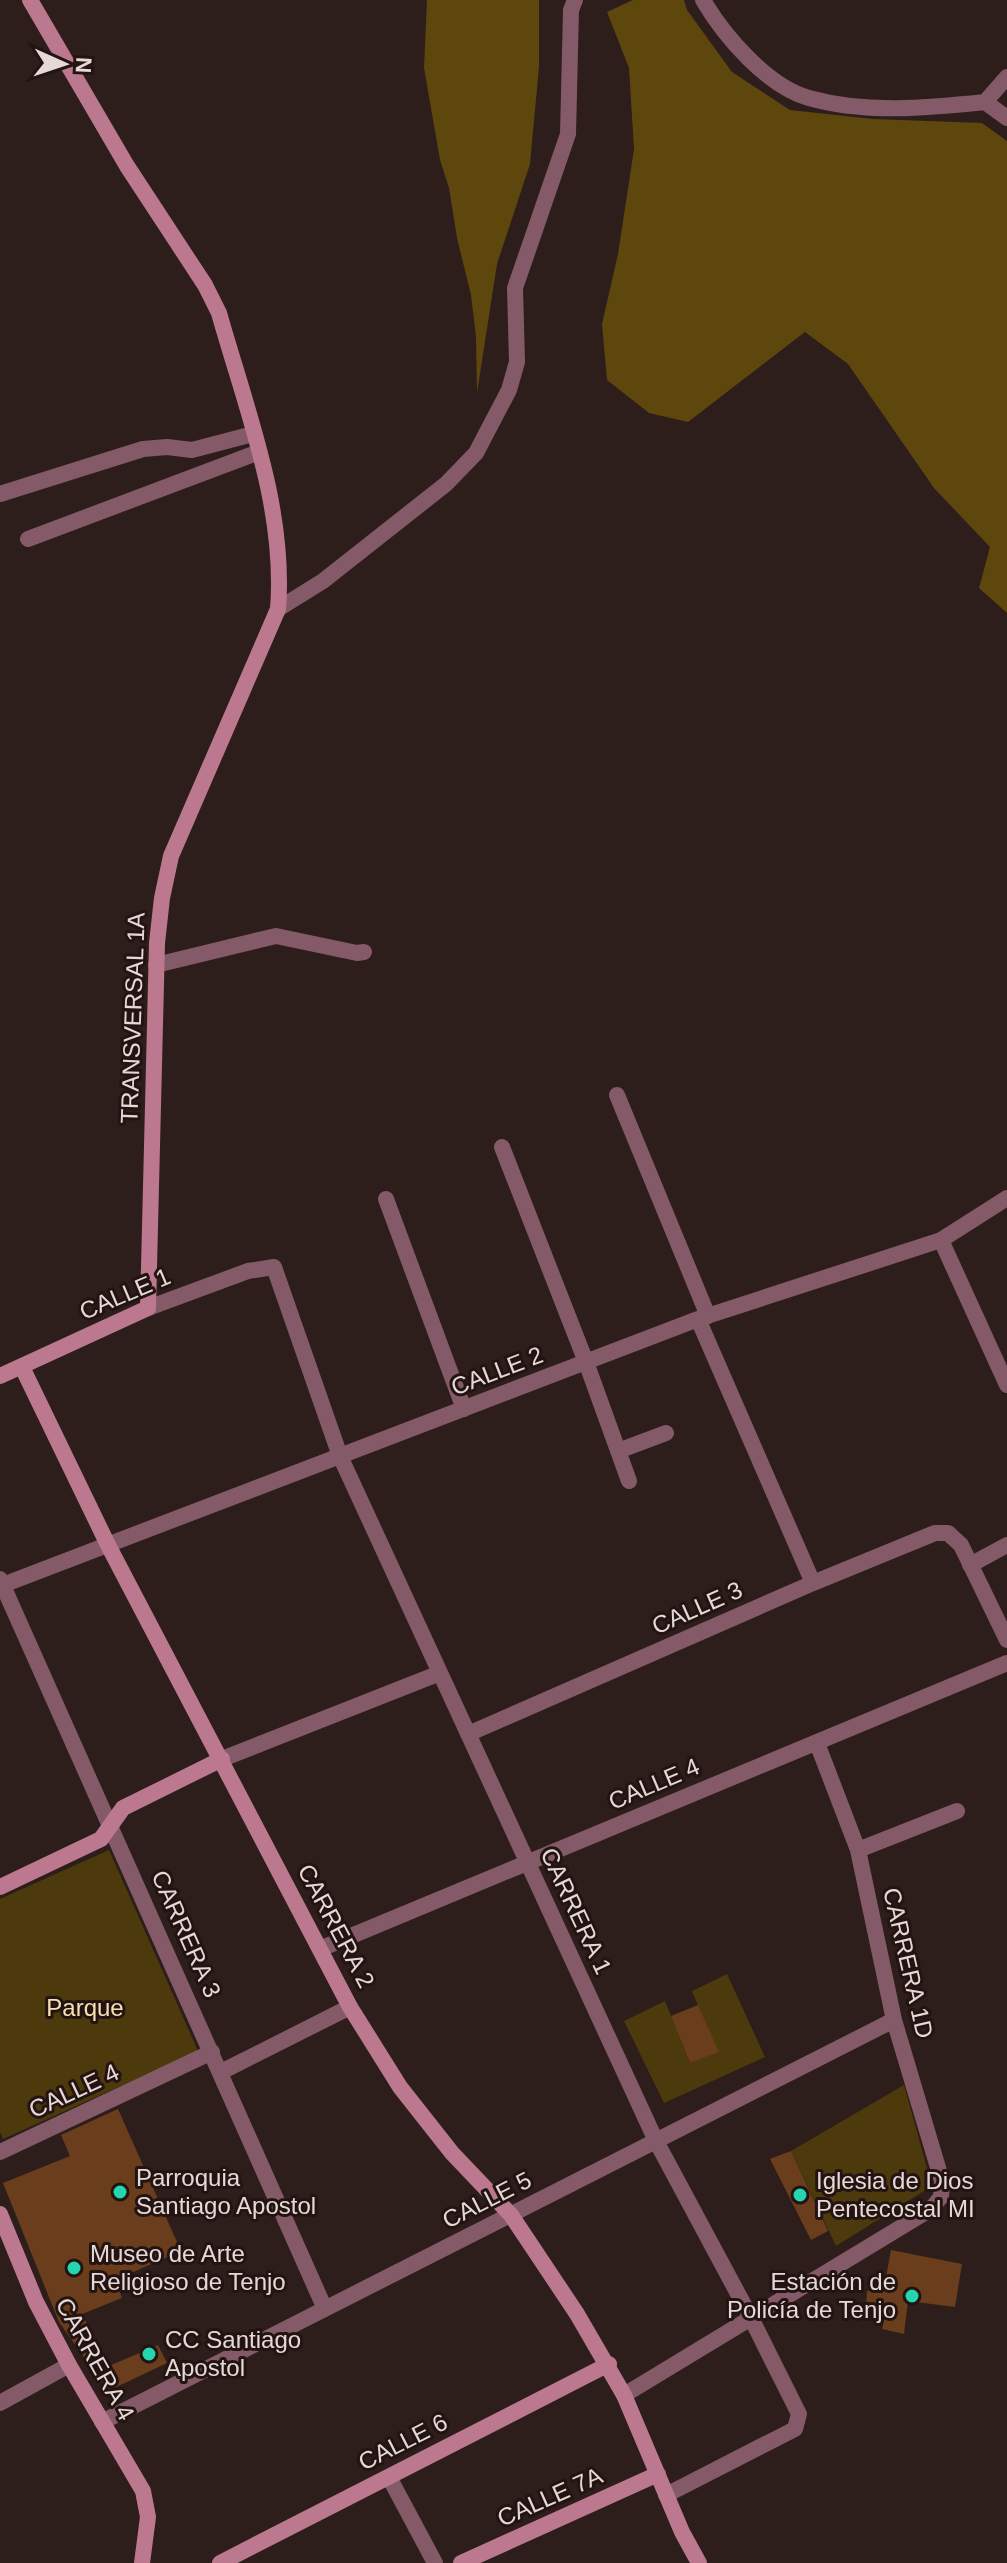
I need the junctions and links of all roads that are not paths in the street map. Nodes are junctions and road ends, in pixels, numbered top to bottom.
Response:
1 (30, 0) edge
2 (575, 0) edge
3 (703, 0) edge
4 (1007, 77) edge
5 (985, 102) junction
6 (1007, 118) edge
7 (253, 434) junction
8 (259, 452) junction
9 (0, 494) edge
10 (28, 539) dead end
11 (278, 609) junction
12 (364, 952) dead end
13 (156, 965) junction
14 (617, 1095) dead end
15 (502, 1147) dead end
16 (1007, 1198) edge
17 (386, 1199) dead end
18 (941, 1240) junction
19 (274, 1267) joint
20 (148, 1308) junction
21 (703, 1317) junction
22 (586, 1362) junction
23 (22, 1367) junction
24 (0, 1376) edge
25 (1007, 1385) edge
26 (464, 1409) junction
27 (666, 1433) dead end
28 (618, 1451) junction
29 (340, 1456) junction
30 (629, 1481) dead end
31 (108, 1545) junction
32 (1007, 1545) edge
33 (970, 1565) junction
34 (1, 1583) edge
35 (813, 1583) junction
36 (1006, 1637) edge
37 (1007, 1663) edge
38 (440, 1673) junction
39 (468, 1734) junction
40 (817, 1743) junction
41 (222, 1759) junction
42 (957, 1811) dead end
43 (111, 1825) junction
44 (858, 1850) junction
45 (527, 1863) junction
46 (0, 1887) edge
47 (320, 1949) junction
48 (350, 2007) junction
49 (894, 2020) junction
50 (212, 2052) junction
51 (221, 2072) junction
52 (656, 2141) junction
53 (0, 2152) edge
54 (0, 2214) edge
55 (511, 2215) junction
56 (325, 2309) junction
57 (751, 2318) junction
58 (609, 2364) junction
59 (69, 2365) junction
60 (624, 2395) junction
61 (0, 2403) edge
62 (102, 2422) junction
63 (658, 2474) junction
64 (389, 2477) junction
65 (666, 2495) junction
66 (148, 2525) junction
67 (142, 2563) edge
68 (155, 2563) edge
69 (220, 2563) edge
70 (435, 2563) edge
71 (461, 2563) edge
72 (699, 2563) edge

1 - 7 main road, TRANSVERSAL 1A
2 - 11 street
3 - 5 street
4 - 5 street
5 - 6 street
7 - 8 main road, TRANSVERSAL 1A
7 - 9 street
8 - 10 street
8 - 11 main road, TRANSVERSAL 1A
11 - 13 main road, TRANSVERSAL 1A
12 - 13 street
13 - 20 main road, TRANSVERSAL 1A
14 - 21 street
15 - 22 street
16 - 18 street, CALLE 2
17 - 26 street
18 - 21 street, CALLE 2
18 - 25 street
19 - 20 street, CALLE 1
19 - 29 street, CARRERA 1
20 - 23 main road, CALLE 1
21 - 22 street, CALLE 2
21 - 35 street
22 - 26 street, CALLE 2
22 - 28 street
23 - 24 main road, CALLE 1
23 - 31 main road, CARRERA 2
26 - 29 street, CALLE 2
27 - 28 street
28 - 30 street
29 - 31 street, CALLE 2
29 - 38 street, CARRERA 1
31 - 34 street, CALLE 2
31 - 41 main road, CARRERA 2
32 - 33 street
33 - 35 street, CALLE 3
33 - 36 street
34 - 43 street, CARRERA 3
35 - 39 street, CALLE 3
37 - 40 street, CALLE 4
38 - 39 street, CARRERA 1
38 - 41 street
39 - 45 street, CARRERA 1
40 - 44 street, CARRERA 1D
40 - 45 street, CALLE 4
41 - 43 main road
41 - 47 main road, CARRERA 2
42 - 44 street
43 - 46 main road
43 - 50 street, CARRERA 3
44 - 49 street, CARRERA 1D
45 - 47 street, CALLE 4
45 - 52 street, CARRERA 1
47 - 48 main road, CARRERA 2
48 - 51 street
48 - 55 main road, CARRERA 2
49 - 52 street, CALLE 5
49 - 57 street, CARRERA 1D
50 - 51 street, CARRERA 3
50 - 53 street, CALLE 4
51 - 56 street, CARRERA 3
52 - 55 street, CALLE 5
52 - 57 street, CARRERA 1
54 - 59 main road, CARRERA 4
55 - 56 street, CALLE 5
55 - 58 main road, CARRERA 2
56 - 62 street, CALLE 5
57 - 60 street
57 - 65 street, CARRERA 1
58 - 60 main road, CARRERA 2
58 - 64 main road, CALLE 6
59 - 61 street
59 - 62 main road, CARRERA 4
60 - 63 main road, CARRERA 2
62 - 66 main road, CARRERA 4
63 - 65 main road, CARRERA 2
63 - 71 main road, CALLE 7A
64 - 69 main road, CALLE 6
64 - 70 street
65 - 72 main road, CARRERA 2
66 - 67 main road, CARRERA 4
66 - 68 main road, CARRERA 4

